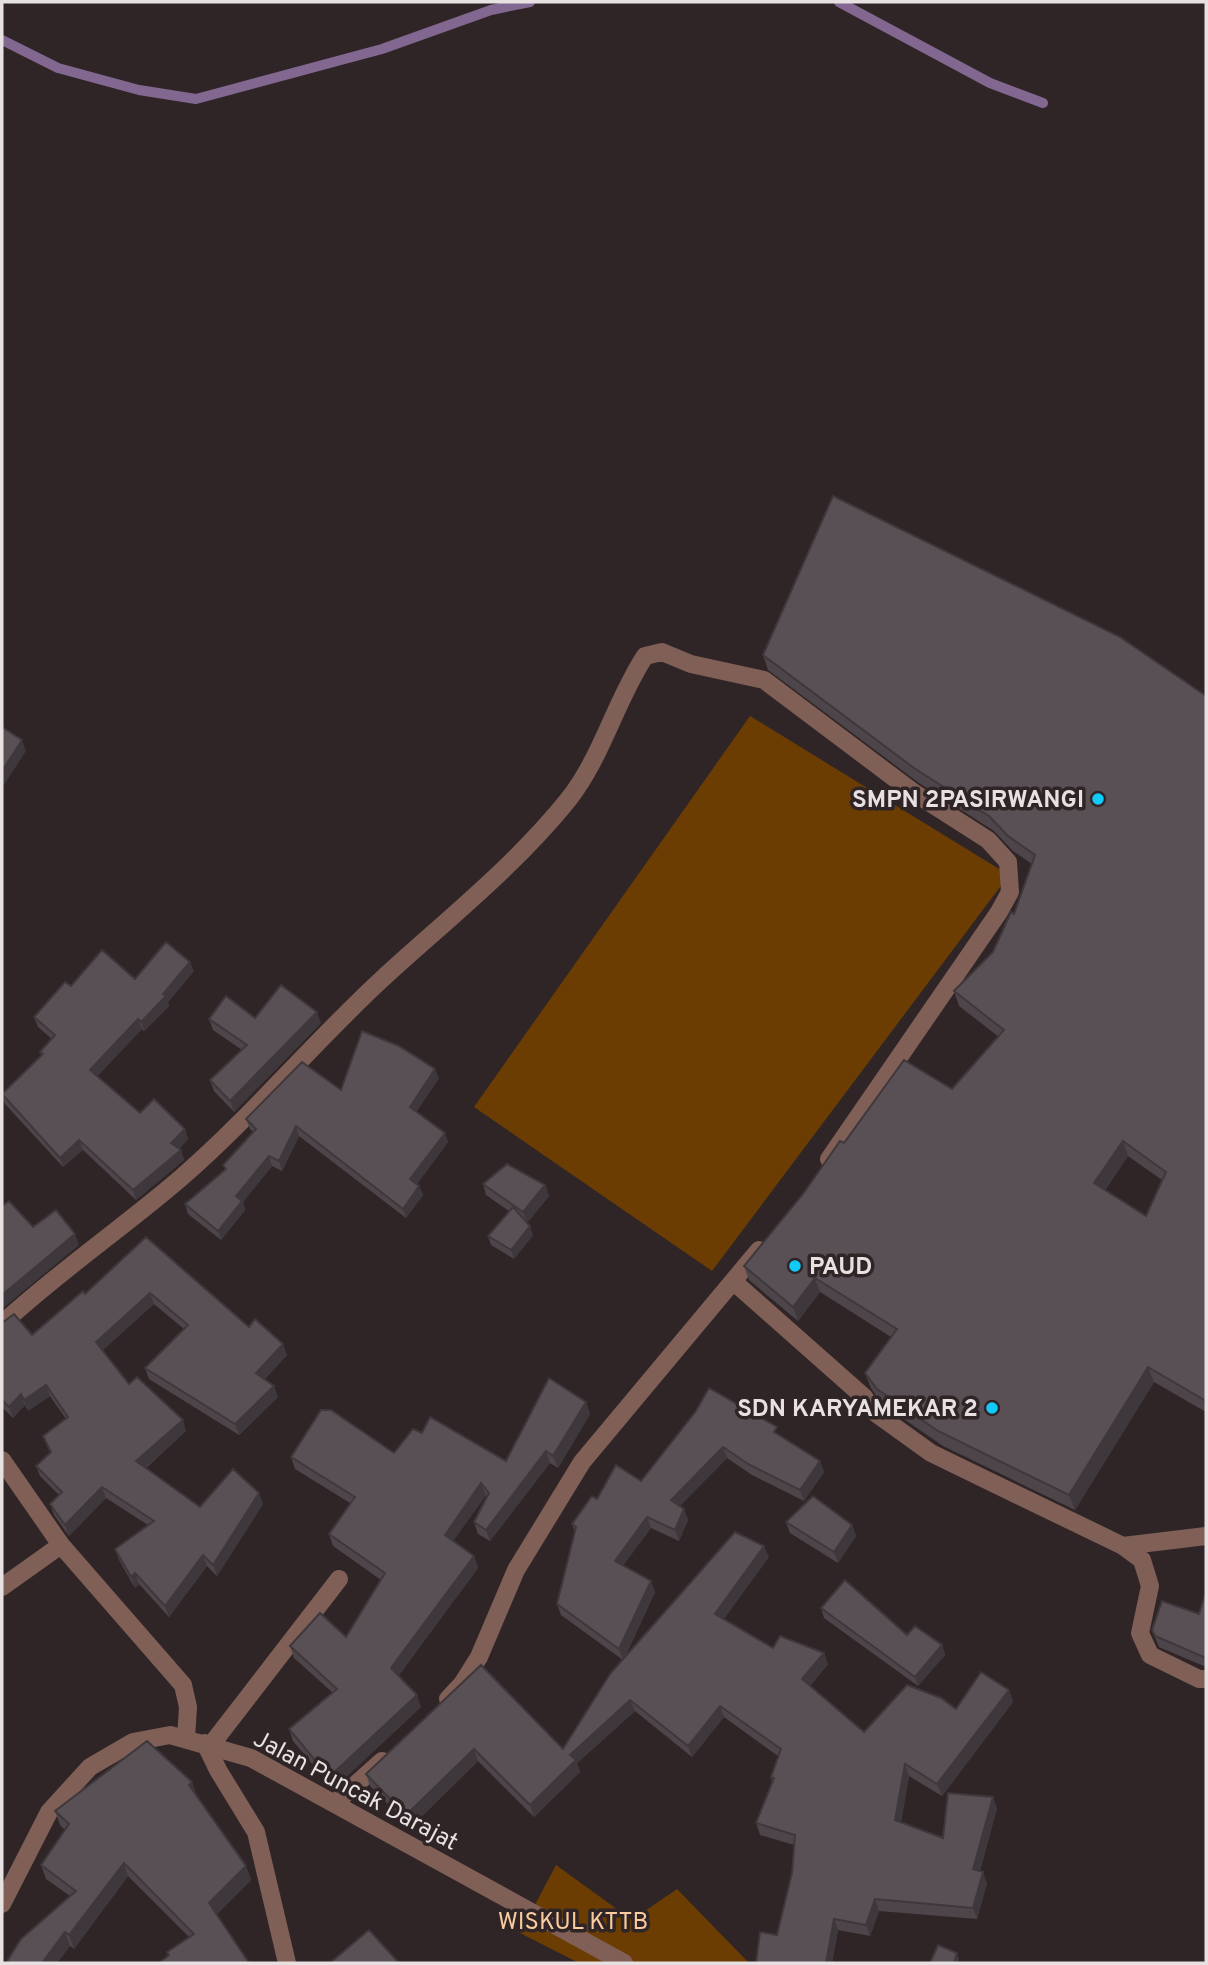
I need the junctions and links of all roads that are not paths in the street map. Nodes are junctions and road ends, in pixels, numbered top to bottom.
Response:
1 (815, 1179) edge
2 (772, 1234) edge
3 (734, 1282) junction
4 (2, 1324) edge
5 (2, 1460) edge
6 (1206, 1536) edge
7 (61, 1545) junction
8 (1123, 1546) junction
9 (339, 1579) dead end
10 (2, 1587) edge
11 (1206, 1679) edge
12 (432, 1714) edge
13 (186, 1738) junction
14 (208, 1744) junction
15 (399, 1746) edge
16 (335, 1803) junction
17 (2, 1904) edge
18 (287, 1963) edge
19 (624, 1963) edge

1 - 4 street
2 - 3 street
3 - 8 street
3 - 12 street
5 - 7 street
6 - 8 street
7 - 10 street
7 - 13 street
8 - 11 street
9 - 14 street
13 - 14 street, Jalan Puncak Darajat
13 - 17 street, Jalan Puncak Darajat
14 - 16 street, Jalan Puncak Darajat
14 - 18 street
15 - 16 street
16 - 19 street, Jalan Puncak Darajat

